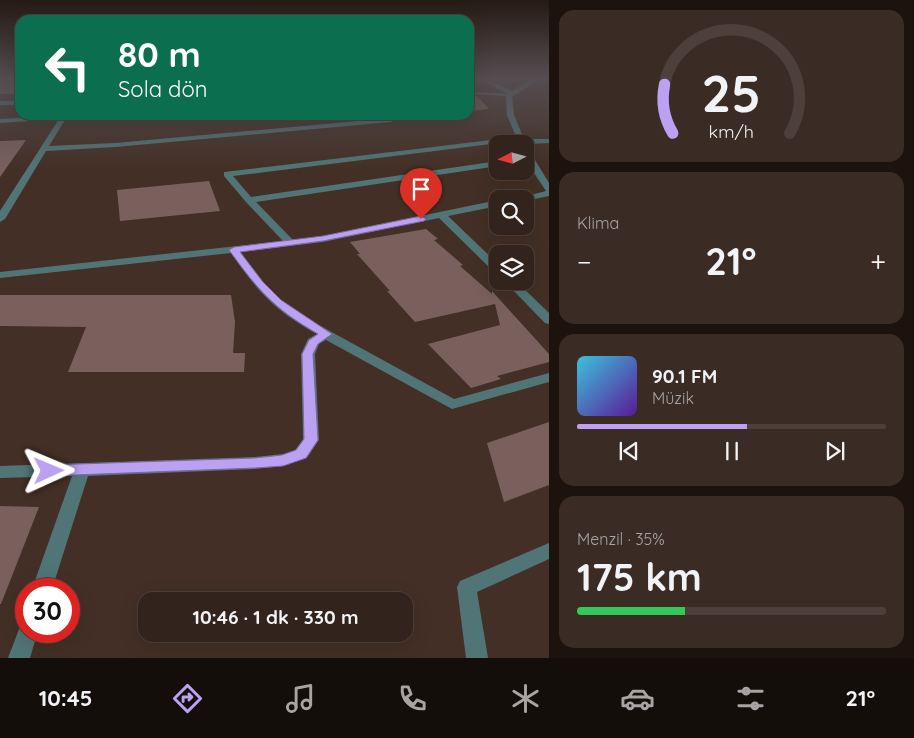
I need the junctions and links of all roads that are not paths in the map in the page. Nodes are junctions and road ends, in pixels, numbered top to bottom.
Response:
1 (510, 109) edge
2 (15, 120) edge
3 (63, 120) edge
4 (391, 120) dead end
5 (0, 121) edge
6 (519, 135) edge
7 (549, 141) edge
8 (489, 142) edge
9 (534, 142) edge
10 (45, 149) junction
11 (489, 165) edge
12 (534, 171) edge
13 (549, 191) edge
14 (534, 195) edge
15 (249, 200) junction
16 (489, 205) edge
17 (441, 215) junction
18 (0, 219) edge
19 (291, 243) junction
20 (234, 250) junction
21 (489, 261) edge
22 (0, 274) edge
23 (518, 290) edge
24 (549, 320) edge
25 (326, 334) junction
26 (549, 377) edge
27 (82, 470) junction
28 (0, 472) edge
29 (549, 552) edge
30 (46, 578) edge
31 (24, 643) edge
32 (19, 658) edge
33 (477, 658) edge

1 - 6 street
2 - 5 street
3 - 10 street
4 - 10 street
7 - 9 street
8 - 15 street
10 - 18 street
11 - 15 street
12 - 13 street
13 - 14 street
15 - 19 street
16 - 17 street
17 - 19 street
17 - 21 street
19 - 20 street
20 - 22 street
20 - 25 street
23 - 24 street
25 - 26 street
25 - 27 street
27 - 28 street
27 - 30 street
29 - 33 street
31 - 32 street

